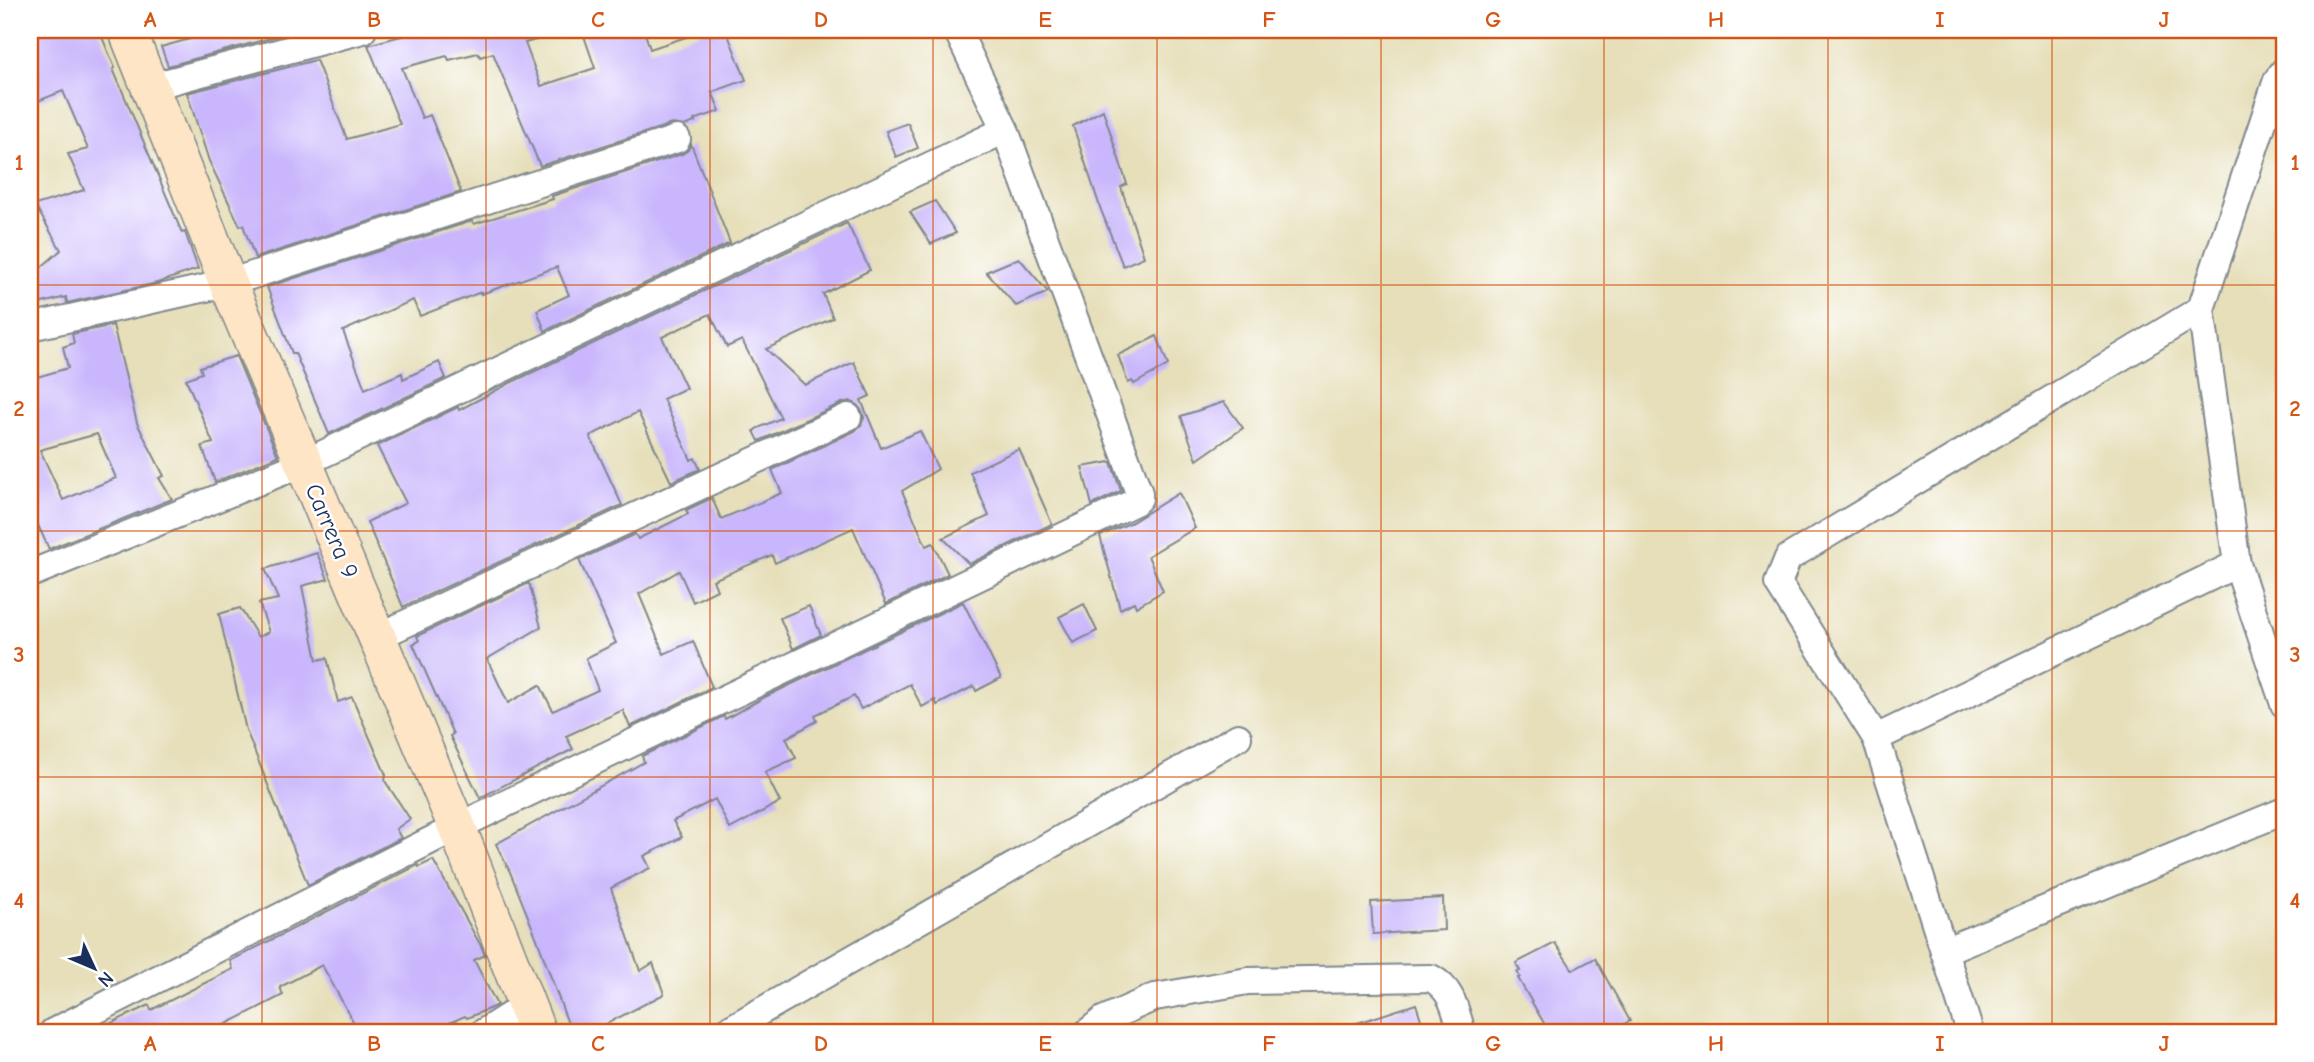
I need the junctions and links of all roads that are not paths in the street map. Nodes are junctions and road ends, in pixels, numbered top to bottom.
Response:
1 (127, 30) edge
2 (363, 30) edge
3 (957, 30) edge
4 (2284, 71) edge
5 (149, 87) junction
6 (1005, 130) junction
7 (677, 139) dead end
8 (228, 283) junction
9 (2201, 309) junction
10 (30, 327) edge
11 (848, 417) dead end
12 (304, 463) junction
13 (2237, 564) junction
14 (30, 574) edge
15 (377, 638) junction
16 (2284, 704) edge
17 (1238, 737) dead end
18 (1876, 737) junction
19 (2284, 811) edge
20 (457, 827) junction
21 (1944, 951) junction
22 (531, 1019) edge
23 (53, 1032) edge
24 (484, 1032) edge
25 (725, 1032) edge
26 (1088, 1032) edge
27 (1462, 1032) edge
28 (1970, 1032) edge

1 - 5 main road, Carrera 9
2 - 5 street
3 - 6 street
4 - 9 street
5 - 8 main road, Carrera 9
6 - 12 street
6 - 20 street
7 - 8 street
8 - 10 street
8 - 12 main road, Carrera 9
9 - 13 street
9 - 18 street
11 - 15 street
12 - 14 street
12 - 15 main road, Carrera 9
13 - 16 street
13 - 18 street
15 - 20 main road, Carrera 9
17 - 25 street
18 - 21 street
19 - 21 street
20 - 22 main road, Carrera 9
20 - 23 street
21 - 28 street
22 - 24 street
26 - 27 street

